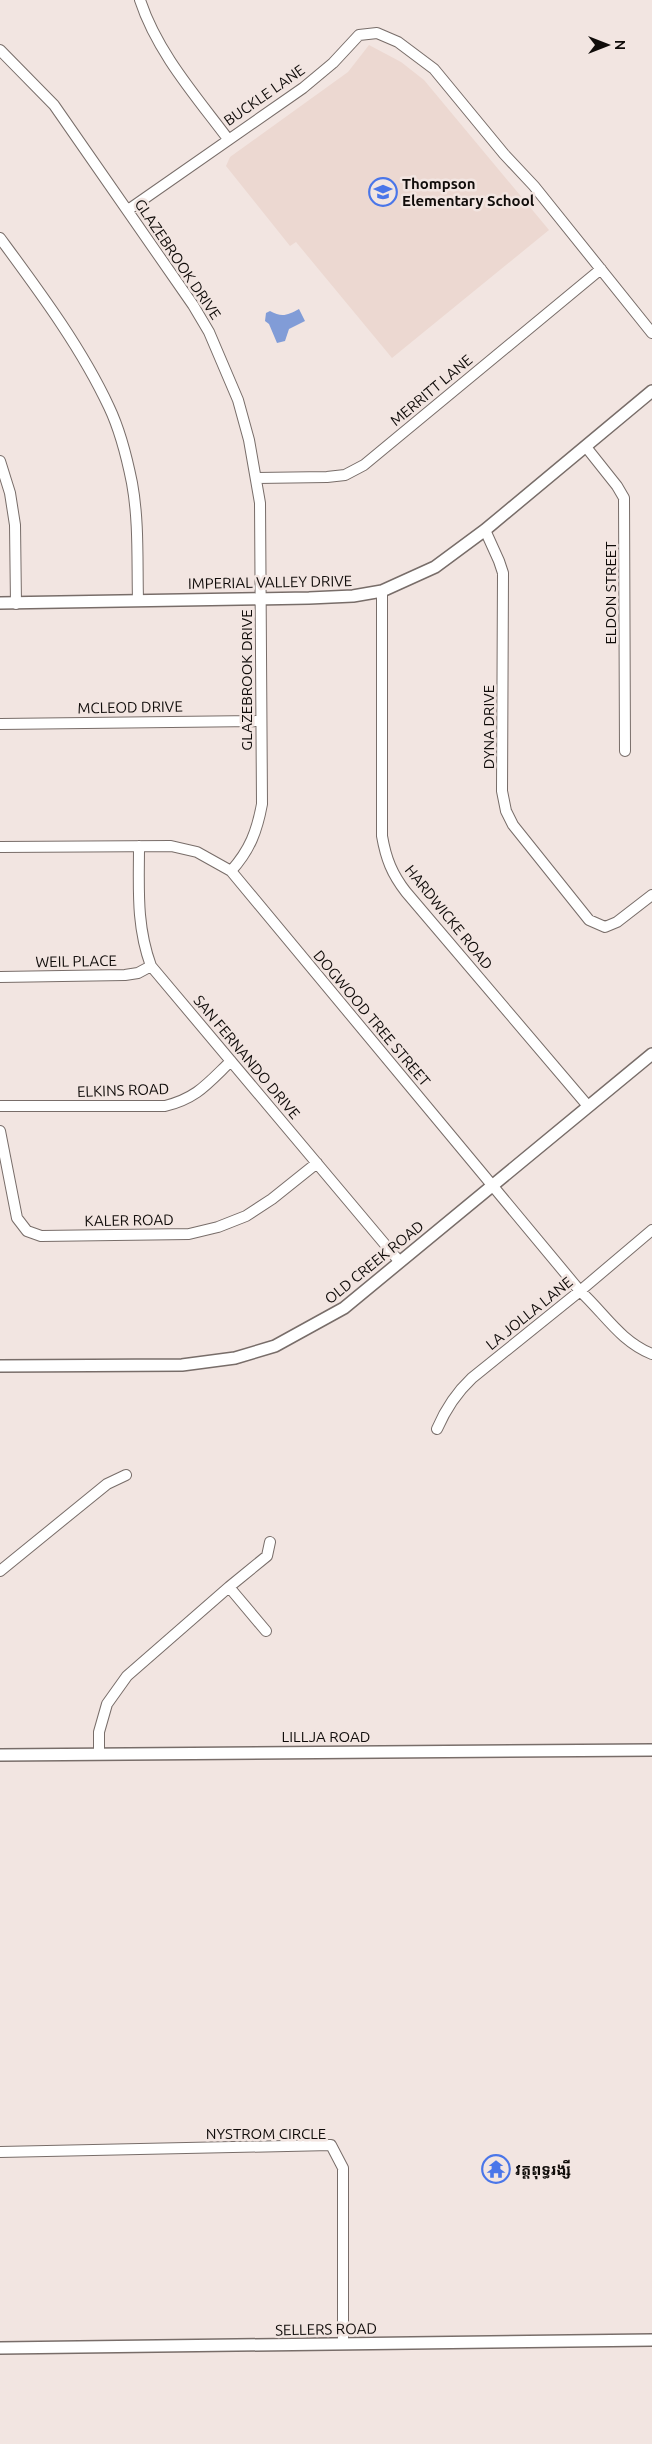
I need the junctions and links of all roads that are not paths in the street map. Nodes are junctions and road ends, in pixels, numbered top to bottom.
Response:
1 (140, 0) edge
2 (0, 50) edge
3 (228, 139) junction
4 (128, 210) junction
5 (0, 238) edge
6 (601, 269) junction
7 (652, 332) edge
8 (652, 391) edge
9 (586, 447) junction
10 (0, 461) edge
11 (257, 478) junction
12 (484, 530) junction
13 (382, 591) junction
14 (261, 598) junction
15 (138, 600) junction
16 (0, 603) edge
17 (16, 604) junction
18 (260, 721) junction
19 (0, 724) edge
20 (625, 751) dead end
21 (139, 846) junction
22 (0, 847) edge
23 (231, 871) junction
24 (652, 895) edge
25 (151, 966) junction
26 (0, 976) edge
27 (652, 1054) edge
28 (230, 1062) junction
29 (0, 1106) edge
30 (588, 1106) junction
31 (0, 1131) edge
32 (317, 1163) junction
33 (492, 1184) junction
34 (652, 1230) edge
35 (399, 1261) junction
36 (580, 1291) junction
37 (652, 1354) edge
38 (0, 1366) edge
39 (437, 1429) dead end
40 (126, 1475) dead end
41 (270, 1542) dead end
42 (1, 1567) edge
43 (229, 1587) junction
44 (266, 1631) dead end
45 (652, 1750) edge
46 (99, 1753) junction
47 (0, 1755) edge
48 (0, 2152) edge
49 (652, 2340) edge
50 (343, 2344) junction
51 (0, 2348) edge

1 - 3 street
2 - 4 street, GLAZEBROOK DRIVE
3 - 4 street, BUCKLE LANE
3 - 6 street, BUCKLE LANE
4 - 11 street, GLAZEBROOK DRIVE
5 - 15 street
6 - 7 street, BUCKLE LANE
6 - 11 street, MERRITT LANE
8 - 9 street, IMPERIAL VALLEY DRIVE
9 - 12 street, IMPERIAL VALLEY DRIVE
9 - 20 street, ELDON STREET
10 - 17 street
11 - 14 street, GLAZEBROOK DRIVE
12 - 13 street, IMPERIAL VALLEY DRIVE
12 - 24 street, DYNA DRIVE
13 - 14 street, IMPERIAL VALLEY DRIVE
13 - 30 street, HARDWICKE ROAD
14 - 15 street, IMPERIAL VALLEY DRIVE
14 - 18 street, GLAZEBROOK DRIVE
15 - 17 street, IMPERIAL VALLEY DRIVE
16 - 17 street, IMPERIAL VALLEY DRIVE
18 - 19 street, MCLEOD DRIVE
18 - 23 street, GLAZEBROOK DRIVE
21 - 22 street, DOGWOOD TREE STREET
21 - 23 street, DOGWOOD TREE STREET
21 - 25 street, SAN FERNANDO DRIVE
23 - 33 street, DOGWOOD TREE STREET
25 - 26 street, WEIL PLACE
25 - 28 street, SAN FERNANDO DRIVE
27 - 30 street, OLD CREEK ROAD
28 - 29 street, ELKINS ROAD
28 - 32 street, SAN FERNANDO DRIVE
30 - 33 street, OLD CREEK ROAD
31 - 32 street, KALER ROAD
32 - 35 street, SAN FERNANDO DRIVE
33 - 35 street, OLD CREEK ROAD
33 - 36 street, DOGWOOD TREE STREET
34 - 36 street, LA JOLLA LANE
35 - 38 street, OLD CREEK ROAD
36 - 37 street, DOGWOOD TREE STREET
36 - 39 street, LA JOLLA LANE
40 - 42 street
41 - 43 street
43 - 44 street
43 - 46 street
45 - 46 street, LILLJA ROAD
46 - 47 street, LILLJA ROAD
48 - 50 street, NYSTROM CIRCLE
49 - 50 street, SELLERS ROAD
50 - 51 street, SELLERS ROAD

